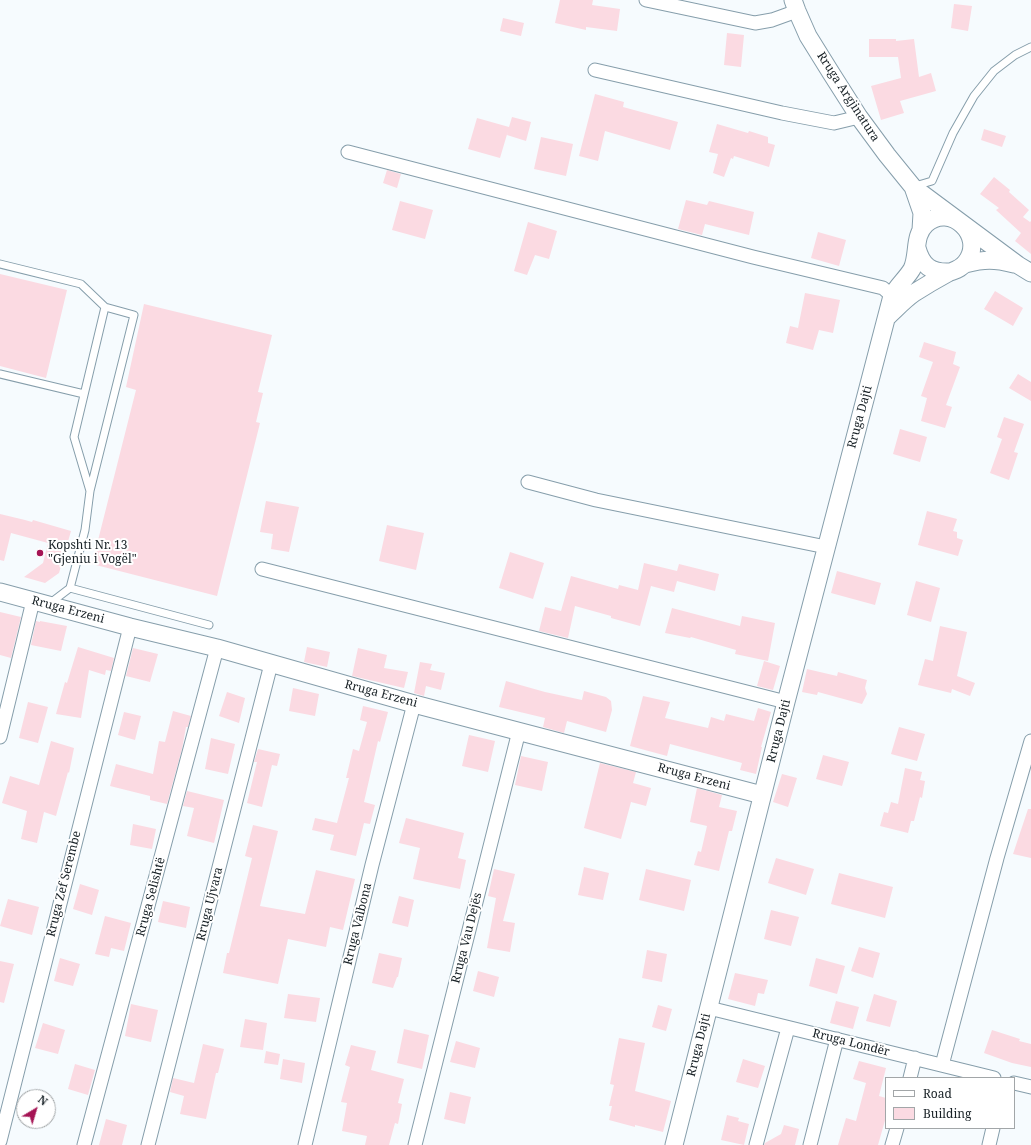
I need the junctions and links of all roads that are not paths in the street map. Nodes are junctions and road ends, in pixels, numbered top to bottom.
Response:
1 (646, 0) edge
2 (795, 6) edge
3 (1031, 46) edge
4 (595, 70) dead end
5 (859, 116) junction
6 (348, 152) dead end
7 (913, 187) junction
8 (962, 223) junction
9 (921, 230) junction
10 (917, 248) junction
11 (0, 264) edge
12 (965, 264) junction
13 (1024, 269) edge
14 (950, 272) junction
15 (892, 296) junction
16 (105, 307) junction
17 (887, 317) junction
18 (0, 374) edge
19 (84, 394) junction
20 (528, 482) dead end
21 (90, 491) junction
22 (826, 547) junction
23 (262, 569) dead end
24 (70, 588) junction
25 (0, 592) edge
26 (40, 603) junction
27 (209, 625) dead end
28 (130, 627) junction
29 (217, 648) junction
30 (271, 664) junction
31 (786, 702) junction
32 (414, 704) junction
33 (519, 731) junction
34 (0, 737) edge
35 (1031, 741) edge
36 (762, 795) junction
37 (709, 1008) junction
38 (788, 1028) junction
39 (837, 1039) junction
40 (915, 1058) junction
41 (942, 1065) junction
42 (910, 1077) edge
43 (990, 1077) edge
44 (1015, 1083) edge
45 (1031, 1087) edge
46 (897, 1129) edge
47 (993, 1129) edge
48 (0, 1141) edge
49 (84, 1145) edge
50 (148, 1145) edge
51 (305, 1145) edge
52 (416, 1145) edge
53 (674, 1145) edge
54 (756, 1145) edge
55 (810, 1145) edge
56 (892, 1145) edge
57 (989, 1145) edge

1 - 2 street
2 - 5 street, Rruga Argjinatura
3 - 7 lane
4 - 5 street
5 - 7 street, Rruga Argjinatura
6 - 15 street
7 - 8 street
7 - 9 street
8 - 9 street
8 - 12 street
8 - 13 street
9 - 10 street
10 - 14 street
10 - 15 street
11 - 16 lane
12 - 13 street
12 - 14 street
14 - 17 street
15 - 17 street, Rruga Dajti
16 - 19 lane
16 - 21 lane
17 - 22 street, Rruga Dajti
18 - 19 lane
19 - 21 lane
20 - 22 street
21 - 24 lane
22 - 31 street, Rruga Dajti
23 - 31 street
24 - 26 lane
24 - 27 lane
25 - 26 street, Rruga Erzeni
26 - 28 street, Rruga Erzeni
26 - 34 street
28 - 29 street, Rruga Erzeni
28 - 48 street, Rruga Zef Serembe
29 - 30 street, Rruga Erzeni
29 - 49 street, Rruga Selishtë
30 - 32 street, Rruga Erzeni
30 - 50 street, Rruga Ujvara
31 - 36 street, Rruga Dajti
32 - 33 street, Rruga Erzeni
32 - 51 street, Rruga Valbona
33 - 36 street, Rruga Erzeni
33 - 52 street, Rruga Vau Dejës
35 - 41 street
36 - 37 street, Rruga Dajti
37 - 38 street, Rruga Londër
37 - 53 street, Rruga Dajti
38 - 39 street, Rruga Londër
38 - 54 street
39 - 40 street, Rruga Londër
39 - 55 street
40 - 41 street, Rruga Londër
40 - 42 street
41 - 43 street, Rruga Londër
44 - 45 street
46 - 56 street
47 - 57 street

